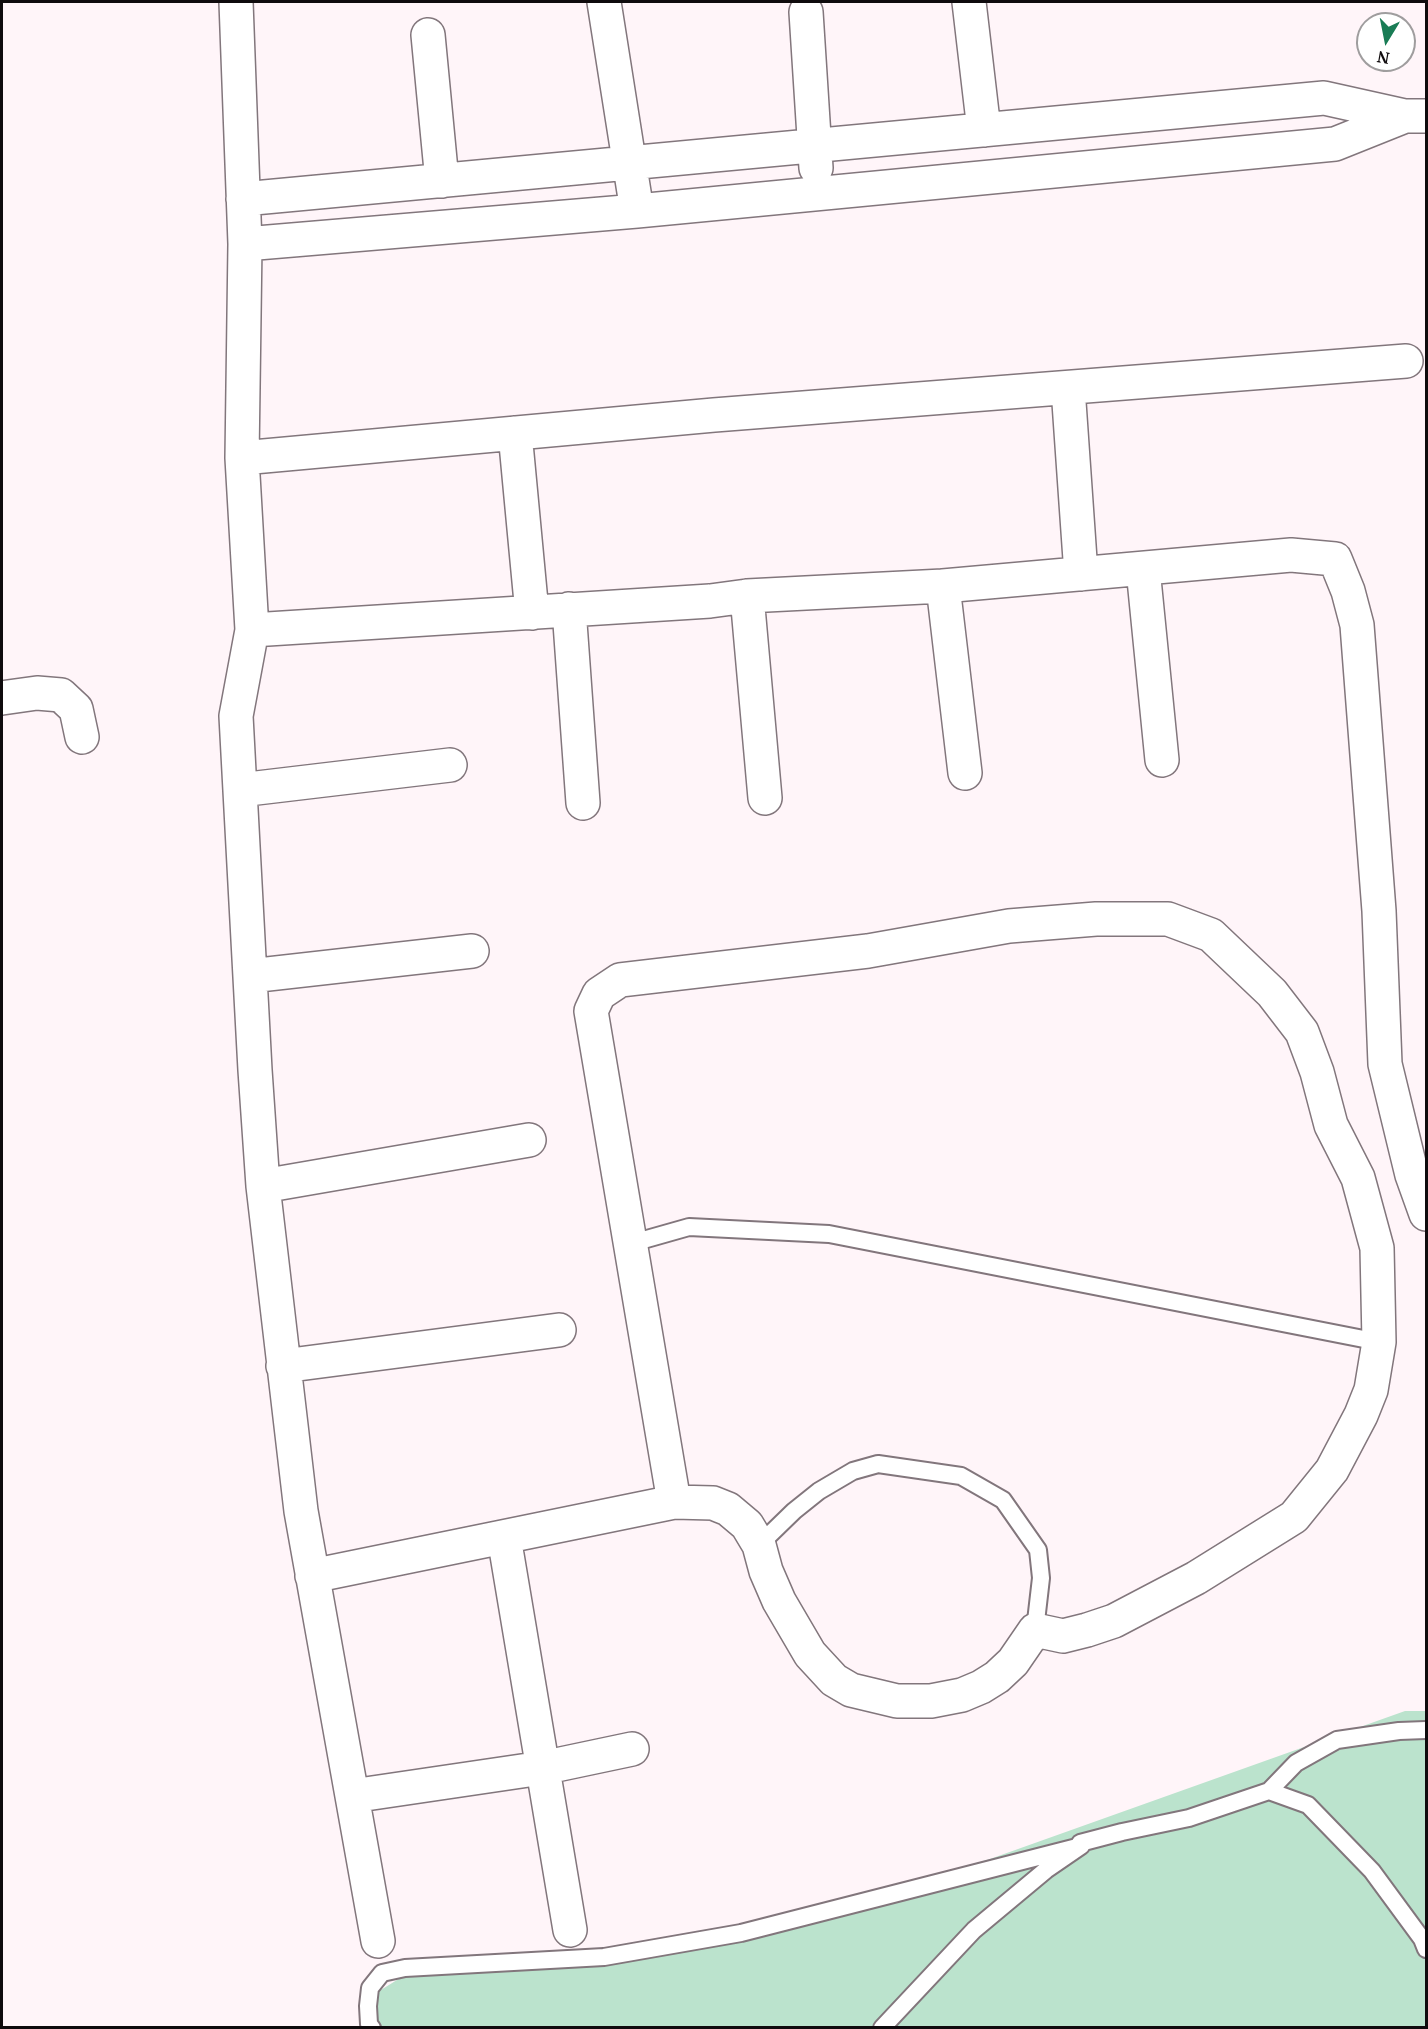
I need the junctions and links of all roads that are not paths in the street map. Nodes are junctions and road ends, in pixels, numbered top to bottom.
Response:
1 (236, 2) edge
2 (604, 2) edge
3 (969, 2) edge
4 (806, 12) dead end
5 (428, 35) dead end
6 (1187, 111) junction
7 (1415, 116) edge
8 (990, 130) junction
9 (815, 147) junction
10 (1193, 158) junction
11 (630, 163) junction
12 (1000, 176) junction
13 (442, 181) junction
14 (818, 193) junction
15 (243, 199) junction
16 (637, 211) junction
17 (244, 244) junction
18 (1406, 361) dead end
19 (1068, 388) junction
20 (515, 433) junction
21 (242, 458) junction
22 (1143, 569) junction
23 (1081, 574) junction
24 (944, 586) junction
25 (747, 596) junction
26 (569, 609) junction
27 (532, 613) junction
28 (252, 630) junction
29 (2, 698) edge
30 (81, 737) dead end
31 (1162, 760) dead end
32 (450, 765) dead end
33 (965, 773) dead end
34 (240, 790) junction
35 (765, 798) dead end
36 (583, 803) dead end
37 (472, 951) dead end
38 (250, 976) junction
39 (529, 1140) dead end
40 (263, 1186) junction
41 (1426, 1214) edge
42 (629, 1244) junction
43 (559, 1330) dead end
44 (1379, 1342) junction
45 (283, 1366) junction
46 (674, 1502) junction
47 (504, 1537) junction
48 (759, 1545) junction
49 (312, 1576) junction
50 (1035, 1630) junction
51 (1426, 1730) edge
52 (632, 1749) dead end
53 (542, 1768) junction
54 (1269, 1791) junction
55 (352, 1796) junction
56 (1081, 1846) junction
57 (570, 1930) dead end
58 (378, 1941) dead end
59 (1426, 1949) edge
60 (372, 2028) edge
61 (882, 2028) edge

1 - 15 street
2 - 11 street
3 - 8 street
4 - 9 street
5 - 13 street
6 - 7 street
6 - 8 street
6 - 10 street
7 - 10 street
8 - 9 street
8 - 12 street
9 - 11 street
9 - 14 street
10 - 12 street
11 - 13 street
11 - 16 street
12 - 14 street
13 - 15 street
14 - 16 street
15 - 17 street
16 - 17 street
17 - 21 street
18 - 19 street
19 - 20 street
19 - 23 street
20 - 21 street
20 - 27 street
21 - 28 street
22 - 23 street
22 - 31 street
22 - 41 street
23 - 24 street
24 - 25 street
24 - 33 street
25 - 26 street
25 - 35 street
26 - 27 street
26 - 36 street
27 - 28 street
28 - 34 street
29 - 30 street
32 - 34 street
34 - 38 street
37 - 38 street
38 - 40 street
39 - 40 street
40 - 45 street
42 - 44 lane
42 - 44 street
42 - 46 street
43 - 45 street
44 - 50 street
45 - 49 street
46 - 47 street
46 - 48 street
47 - 49 street
47 - 53 street
48 - 50 street
48 - 50 lane
49 - 55 street
51 - 54 lane
52 - 53 street
53 - 55 street
53 - 57 street
54 - 56 lane
54 - 59 lane
55 - 58 street
56 - 60 lane
56 - 61 lane

